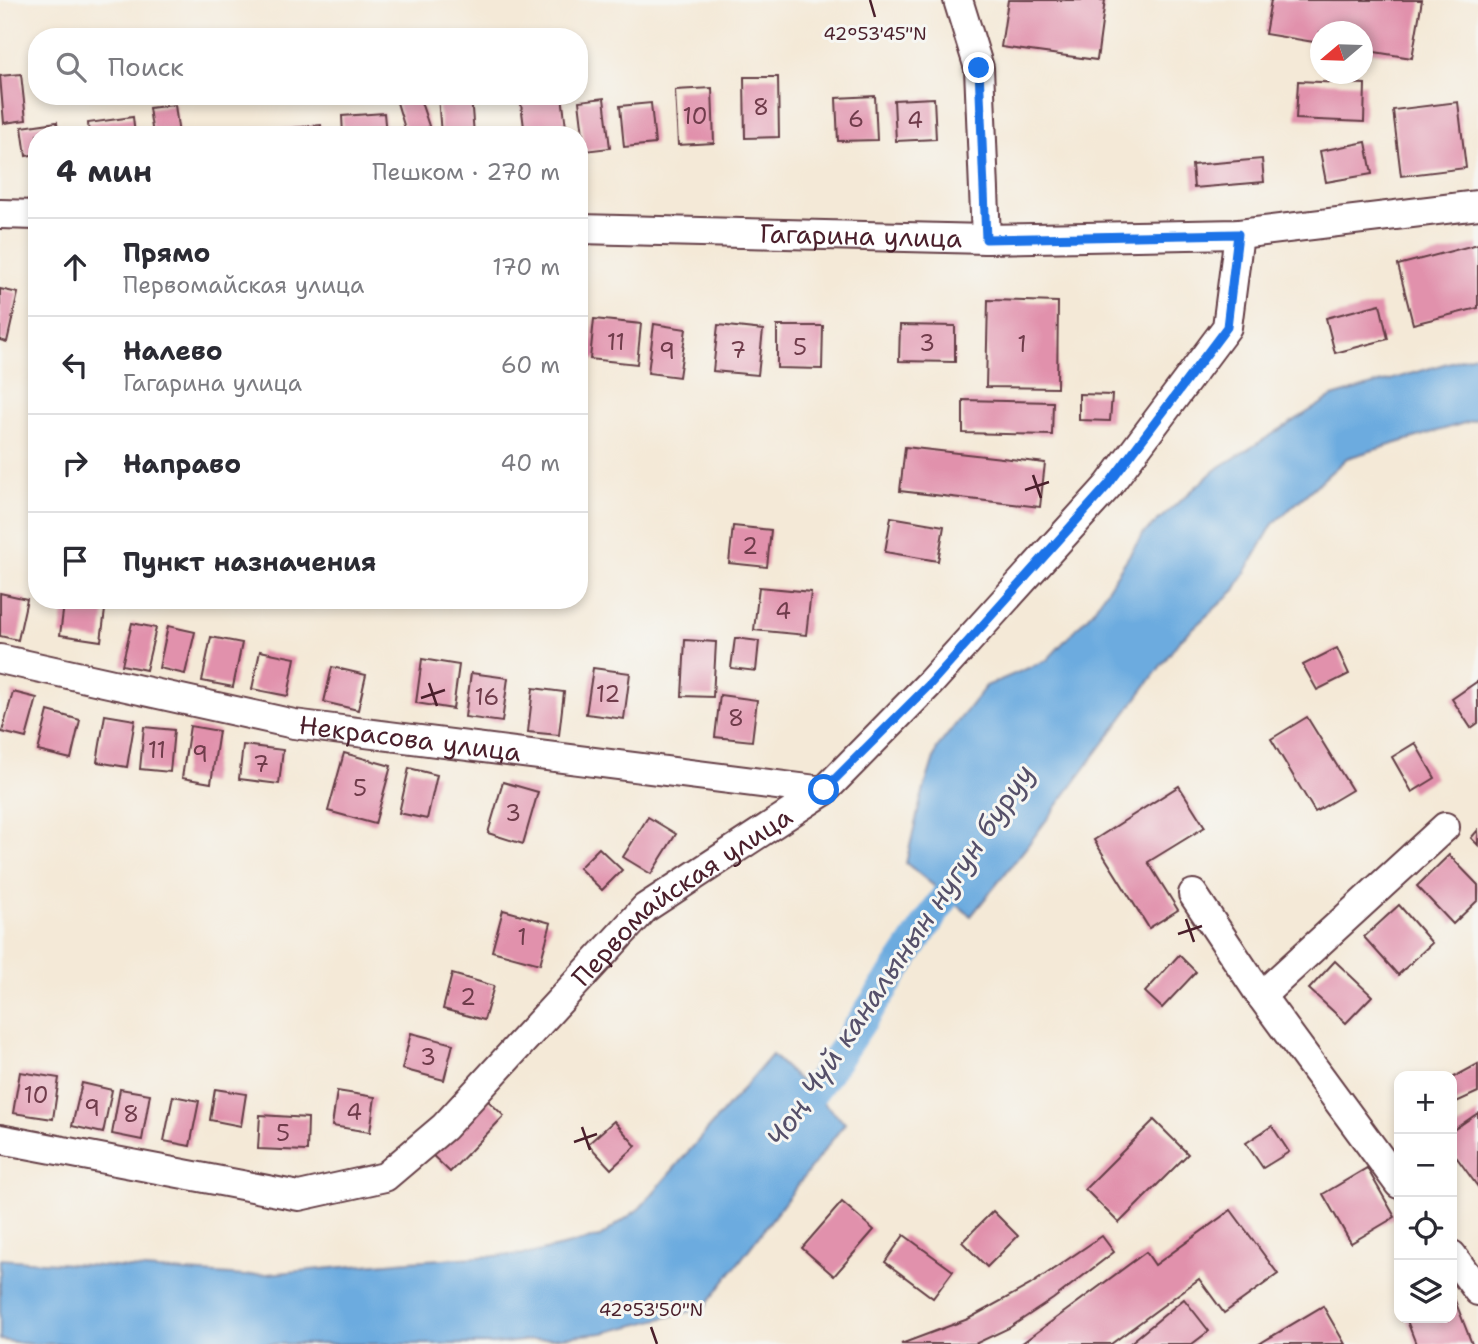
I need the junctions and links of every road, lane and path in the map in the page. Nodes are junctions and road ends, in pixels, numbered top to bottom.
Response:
1 (958, 0) edge
2 (1478, 205) edge
3 (0, 214) edge
4 (28, 215) edge
5 (588, 229) edge
6 (1238, 234) junction
7 (986, 239) junction
8 (0, 659) edge
9 (824, 790) junction
10 (1445, 827) dead end
11 (1193, 894) dead end
12 (1261, 996) junction
13 (0, 1139) edge
14 (1394, 1177) edge
15 (1456, 1260) edge
16 (1478, 1291) edge

1 - 7 street
2 - 6 street, Гагарина улица
3 - 4 street
5 - 7 street, Гагарина улица
6 - 7 street, Гагарина улица
6 - 9 street, Первомайская улица
8 - 9 street, Некрасова улица
9 - 13 street, Первомайская улица
10 - 12 street
11 - 12 street
12 - 14 street
15 - 16 street

